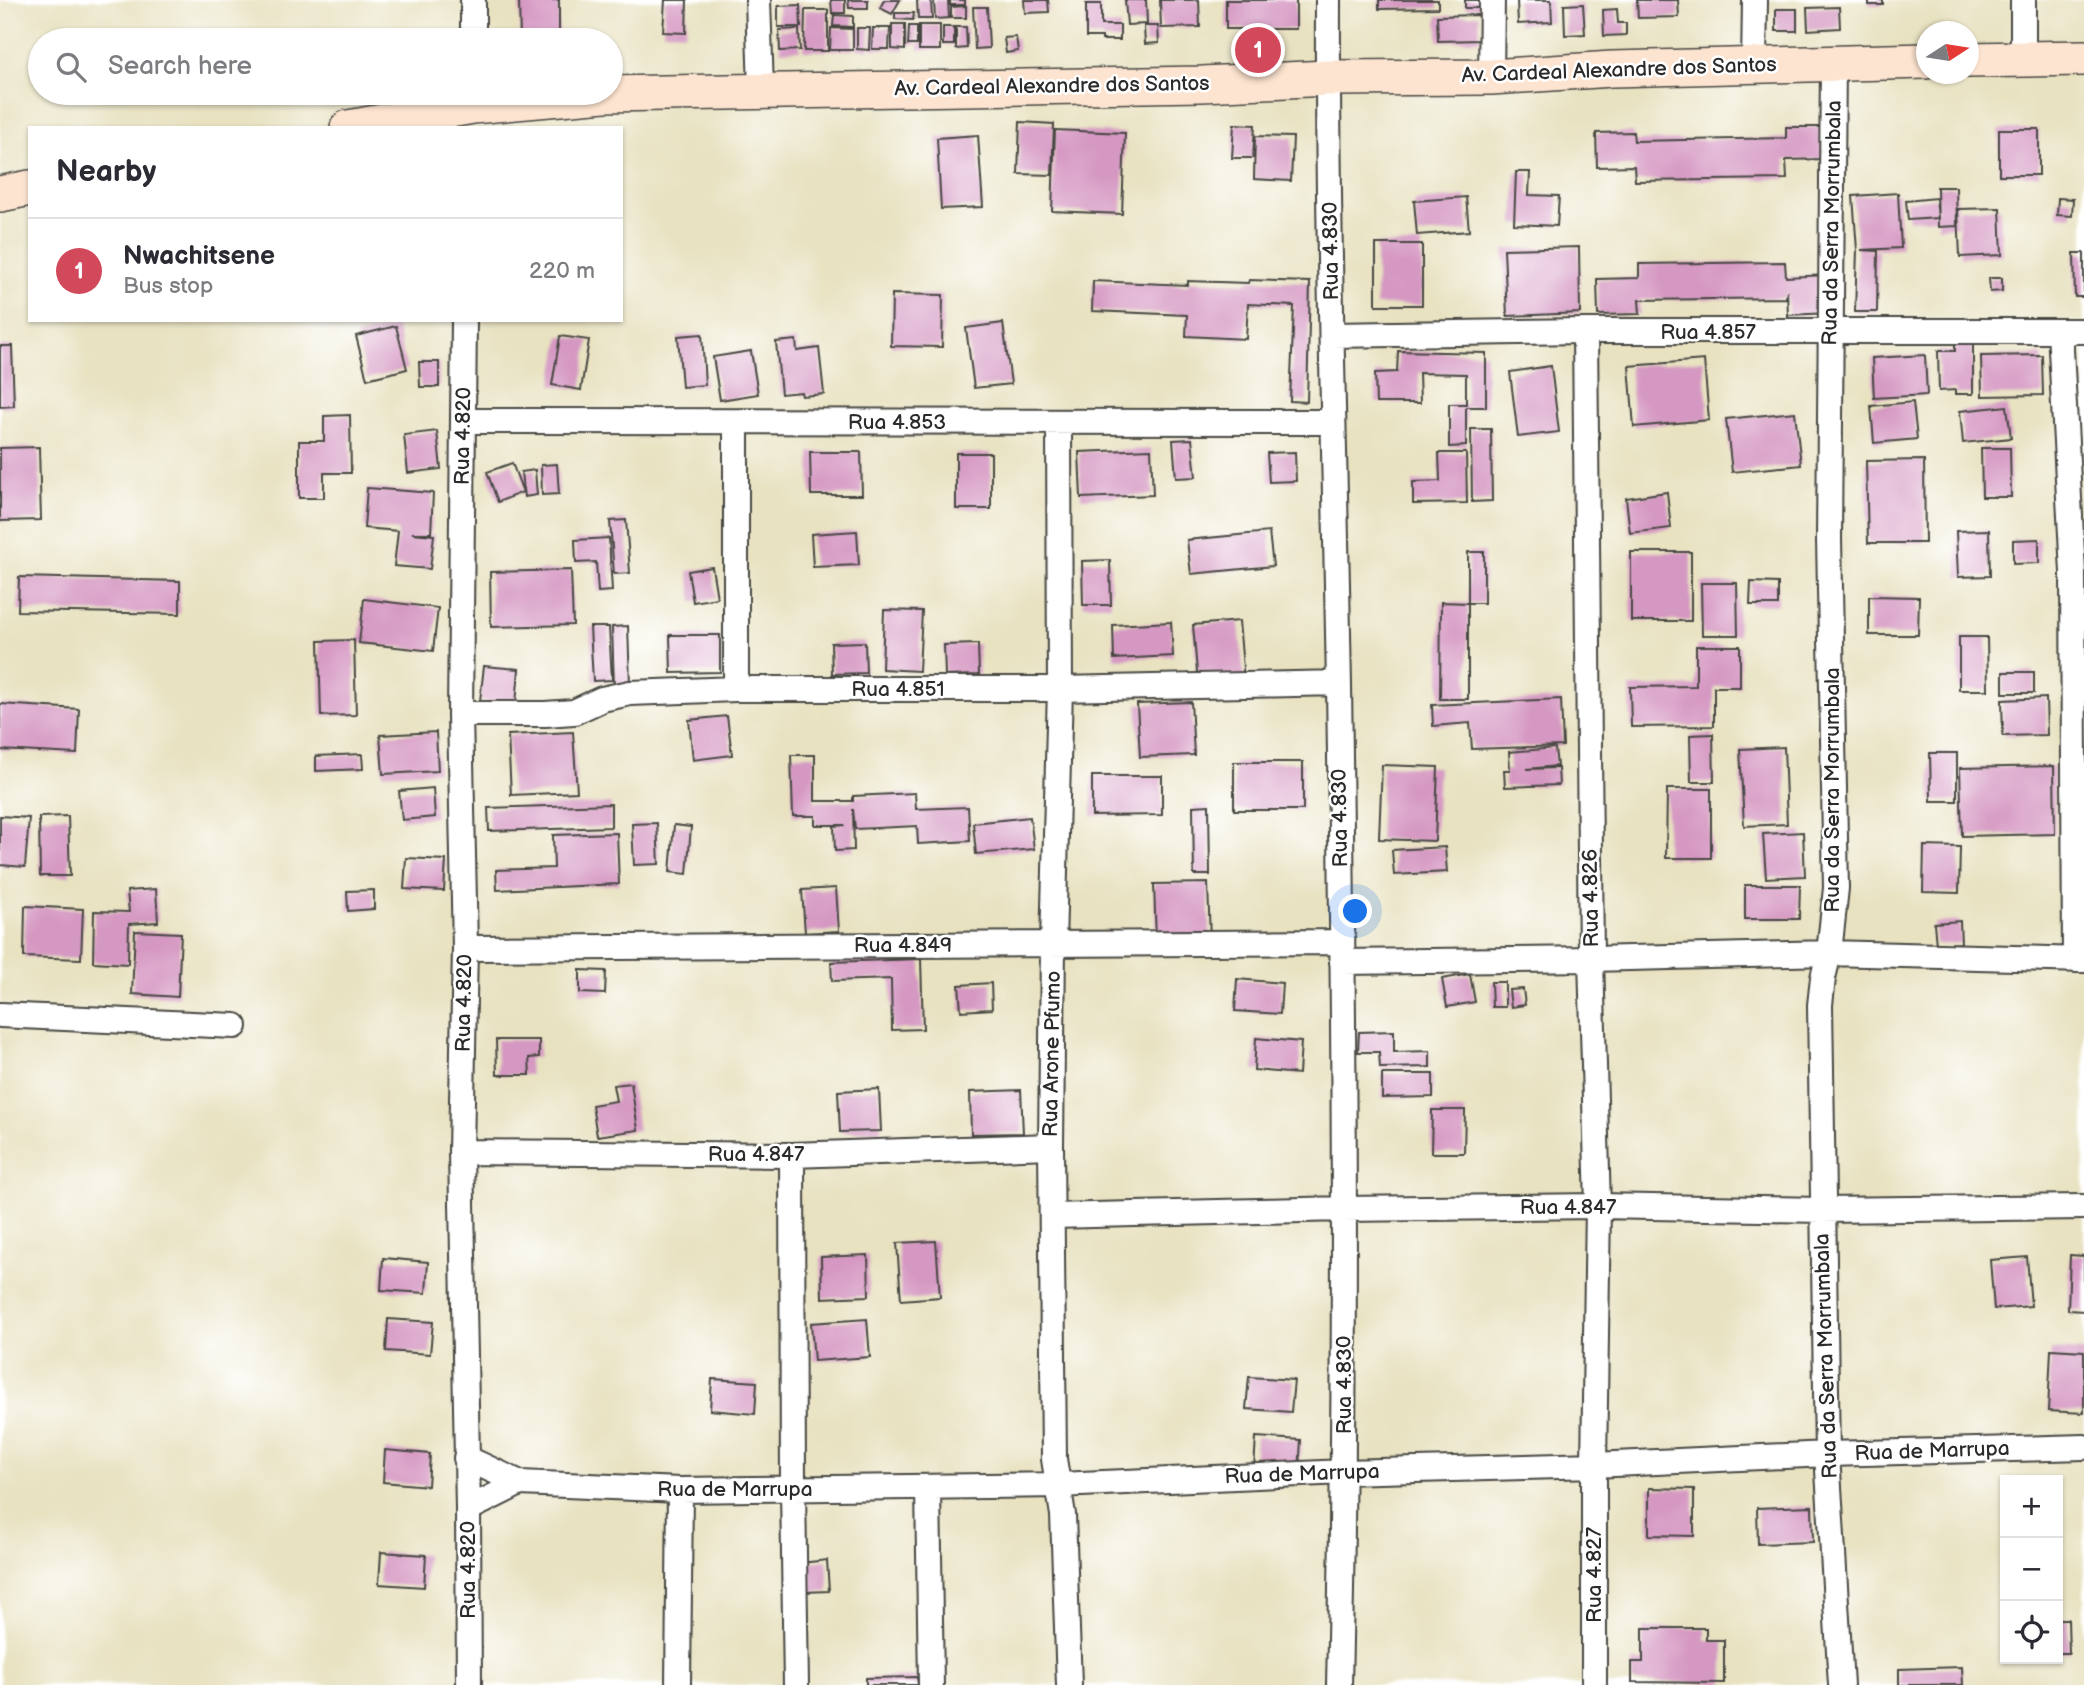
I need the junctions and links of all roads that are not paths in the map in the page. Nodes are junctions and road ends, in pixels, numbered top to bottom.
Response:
1 (473, 0) edge
2 (758, 0) edge
3 (1328, 0) edge
4 (1492, 0) edge
5 (1755, 0) edge
6 (2023, 0) edge
7 (473, 28) edge
8 (2084, 58) edge
9 (1979, 60) edge
10 (2023, 60) junction
11 (1916, 61) edge
12 (1833, 62) junction
13 (1754, 65) junction
14 (1491, 77) junction
15 (1328, 78) junction
16 (761, 90) junction
17 (623, 94) edge
18 (507, 105) edge
19 (472, 109) edge
20 (361, 126) edge
21 (28, 188) edge
22 (0, 194) edge
23 (464, 322) edge
24 (1585, 331) junction
25 (2072, 331) edge
26 (1830, 332) junction
27 (1332, 335) junction
28 (463, 421) junction
29 (736, 422) junction
30 (1059, 422) junction
31 (1332, 422) junction
32 (2078, 572) edge
33 (1339, 683) junction
34 (736, 689) junction
35 (1060, 690) junction
36 (460, 714) junction
37 (1053, 944) junction
38 (465, 948) junction
39 (1342, 952) junction
40 (1829, 953) junction
41 (1591, 959) junction
42 (2080, 960) edge
43 (0, 1015) edge
44 (235, 1026) dead end
45 (1051, 1146) junction
46 (461, 1152) junction
47 (792, 1155) junction
48 (1598, 1206) junction
49 (2084, 1207) edge
50 (1343, 1209) junction
51 (1822, 1210) junction
52 (1052, 1216) junction
53 (2084, 1447) edge
54 (1828, 1454) junction
55 (466, 1458) junction
56 (1594, 1465) junction
57 (1344, 1472) junction
58 (520, 1483) junction
59 (1059, 1485) junction
60 (928, 1487) junction
61 (793, 1489) junction
62 (680, 1490) junction
63 (468, 1509) junction
64 (469, 1685) edge
65 (678, 1685) edge
66 (796, 1685) edge
67 (930, 1685) edge
68 (1069, 1685) edge
69 (1339, 1685) edge
70 (1594, 1685) edge
71 (1841, 1685) edge

1 - 7 street
2 - 16 street
3 - 15 street, Rua 4.830
4 - 14 street
5 - 13 street
6 - 10 street
8 - 10 street
9 - 10 street
11 - 12 street, Av. Cardeal Alexandre dos Santos
12 - 13 street, Av. Cardeal Alexandre dos Santos
12 - 26 street, Rua da Serra Morrumbala
13 - 14 street, Av. Cardeal Alexandre dos Santos
14 - 15 street, Av. Cardeal Alexandre dos Santos
15 - 16 street, Av. Cardeal Alexandre dos Santos
15 - 27 street, Rua 4.830
16 - 17 street, Av. Cardeal Alexandre dos Santos
18 - 19 street, Av. Cardeal Alexandre dos Santos
19 - 20 street, Av. Cardeal Alexandre dos Santos
21 - 22 street
23 - 28 street, Rua 4.820
24 - 26 street, Rua 4.857
24 - 27 street, Rua 4.857
24 - 41 street, Rua 4.826
25 - 26 street, Rua 4.857
25 - 32 street
26 - 40 street, Rua da Serra Morrumbala
27 - 31 street, Rua 4.830
28 - 29 street, Rua 4.853
28 - 36 street, Rua 4.820
29 - 30 street, Rua 4.853
29 - 34 street
30 - 31 street, Rua 4.853
30 - 35 street, Rua Arone Pfumo
31 - 33 street, Rua 4.830
32 - 42 street
33 - 35 street, Rua 4.851
33 - 39 street, Rua 4.830
34 - 35 street, Rua 4.851
34 - 36 street, Rua 4.851
35 - 37 street, Rua Arone Pfumo
36 - 38 street, Rua 4.820
37 - 38 street, Rua 4.849
37 - 39 street, Rua 4.849
37 - 45 street, Rua Arone Pfumo
38 - 46 street, Rua 4.820
39 - 41 street, Rua 4.849
39 - 50 street, Rua 4.830
40 - 41 street, Rua 4.849
40 - 42 street, Rua 4.849
40 - 51 street, Rua da Serra Morrumbala
41 - 48 street, Rua 4.826
43 - 44 street
45 - 47 street, Rua 4.847
45 - 52 street, Rua Arone Pfumo
46 - 47 street, Rua 4.847
46 - 55 street, Rua 4.820
47 - 61 street
48 - 50 street, Rua 4.847
48 - 51 street, Rua 4.847
48 - 56 street, Rua 4.826
49 - 51 street, Rua 4.847
50 - 52 street, Rua 4.847
50 - 57 street, Rua 4.830
51 - 54 street, Rua da Serra Morrumbala
52 - 59 street, Rua Arone Pfumo
53 - 54 street, Rua de Marrupa
54 - 56 street, Rua de Marrupa
54 - 71 street, Rua da Serra Morrumbala
55 - 58 street
55 - 63 street, Rua 4.820
56 - 57 street, Rua de Marrupa
56 - 70 street, Rua 4.827
57 - 59 street, Rua de Marrupa
57 - 69 street, Rua 4.830
58 - 62 street, Rua de Marrupa
58 - 63 street
59 - 60 street, Rua de Marrupa
59 - 68 street, Rua Arone Pfumo
60 - 61 street, Rua de Marrupa
60 - 67 street
61 - 62 street, Rua de Marrupa
61 - 66 street
62 - 65 street
63 - 64 street, Rua 4.820

